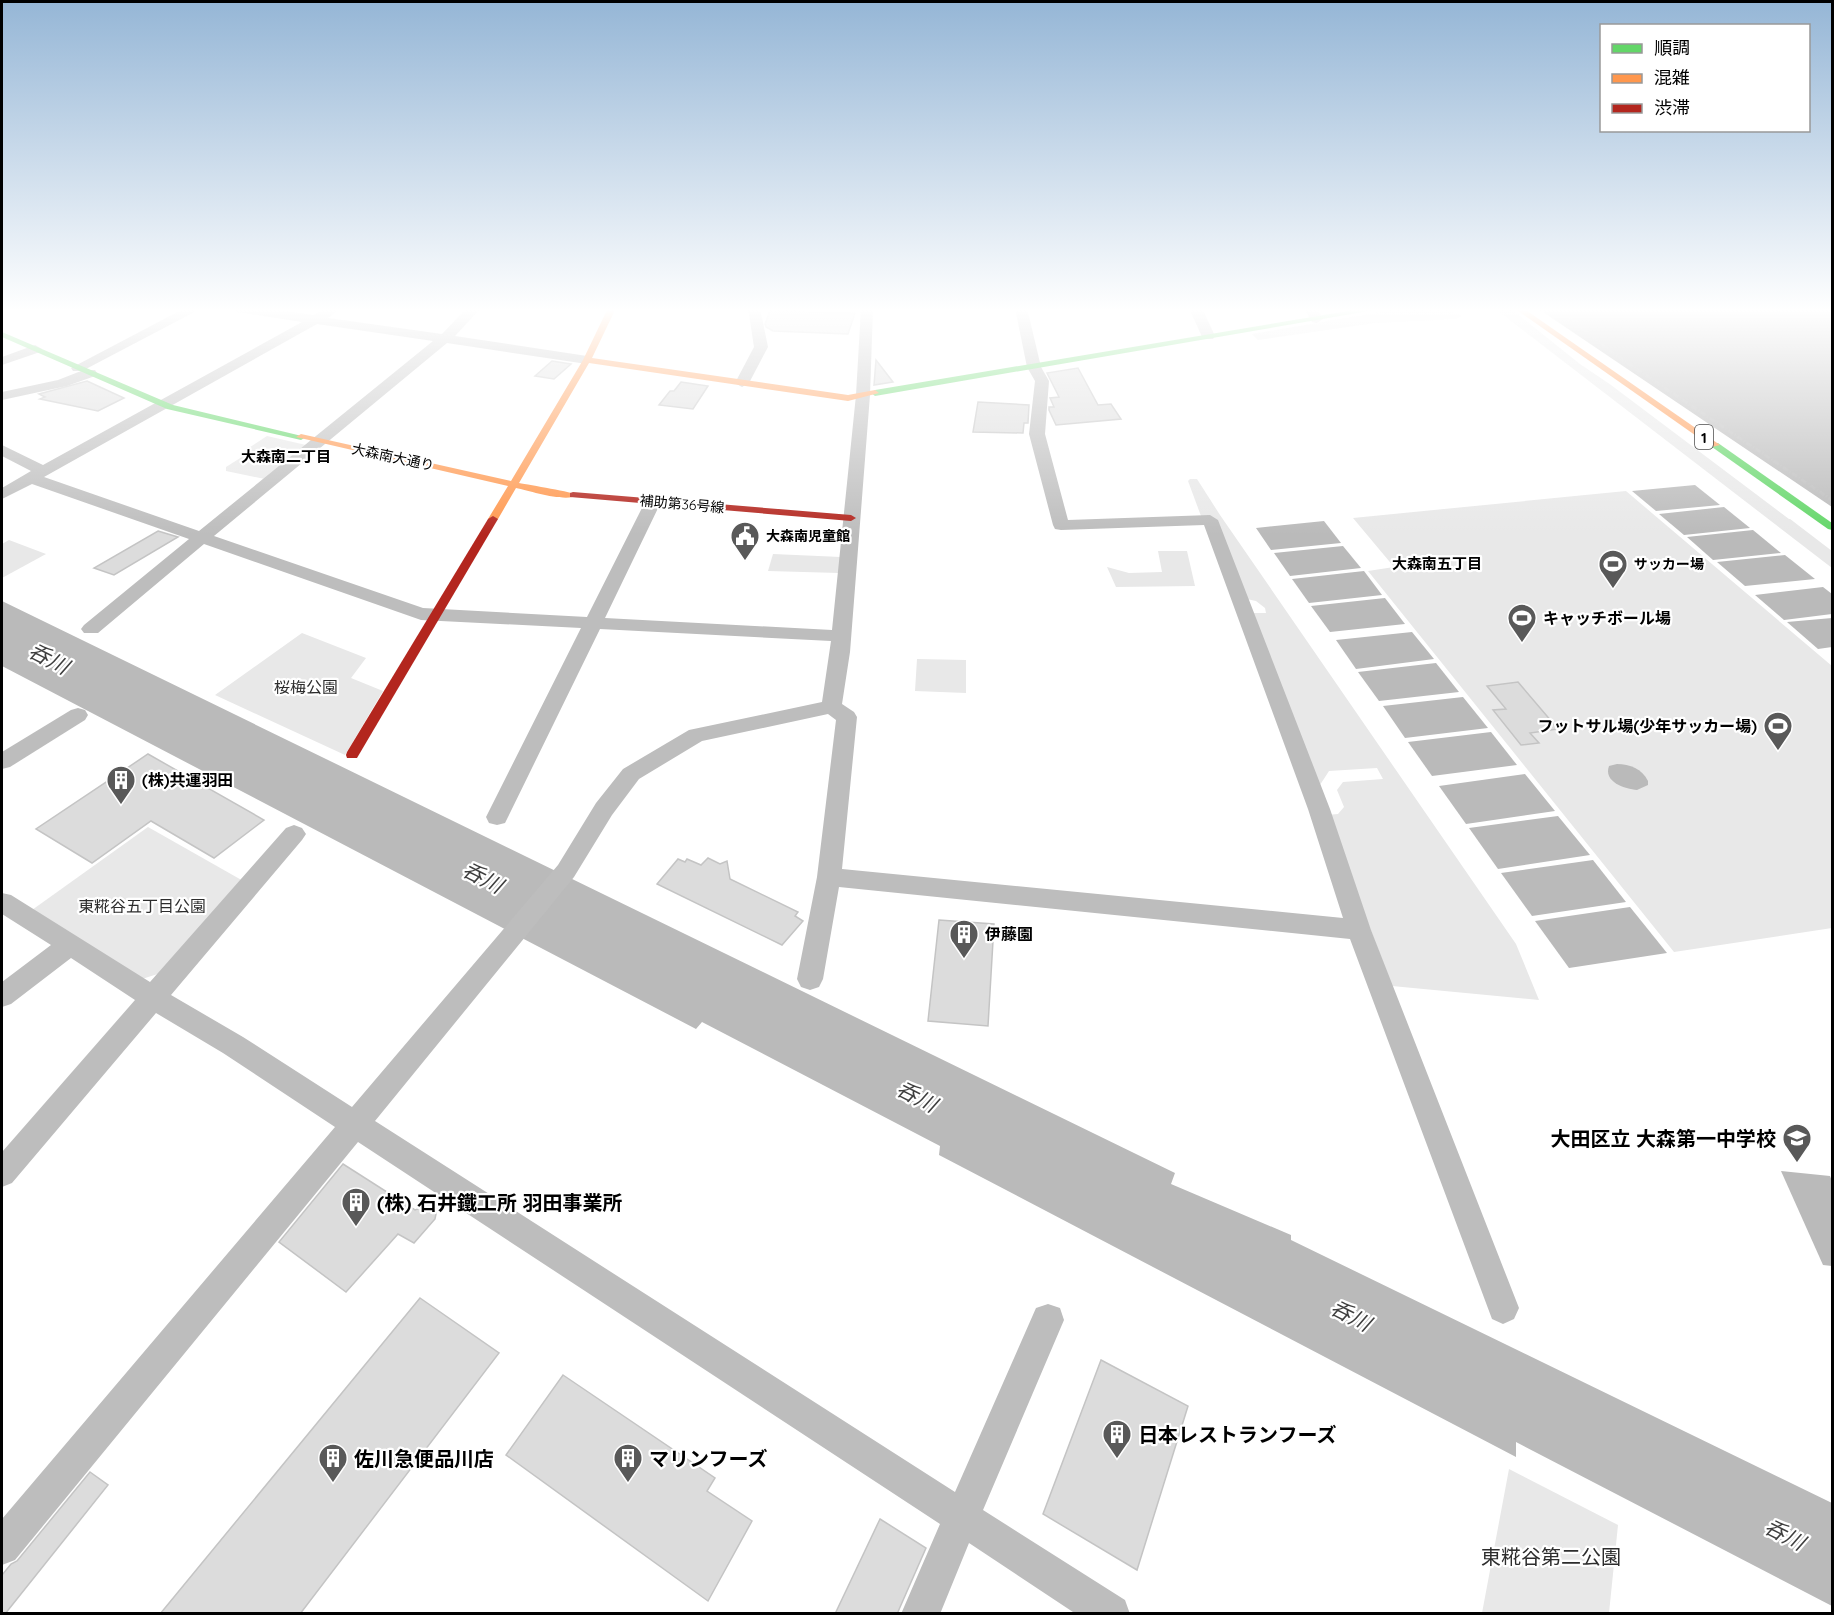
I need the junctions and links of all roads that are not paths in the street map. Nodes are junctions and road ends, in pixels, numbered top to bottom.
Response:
1 (60, 383) edge
2 (112, 383) edge
3 (201, 383) edge
4 (389, 383) edge
5 (573, 383) edge
6 (745, 383) edge
7 (864, 383) edge
8 (934, 383) edge
9 (1042, 383) edge
10 (1618, 383) edge
11 (1624, 383) edge
12 (1641, 383) edge
13 (863, 395) junction
14 (2, 396) edge
15 (162, 405) junction
16 (318, 440) junction
17 (2, 450) edge
18 (37, 475) junction
19 (514, 483) junction
20 (2, 494) edge
21 (653, 502) junction
22 (1833, 514) edge
23 (851, 518) junction
24 (1833, 527) edge
25 (201, 538) junction
26 (1833, 543) edge
27 (437, 615) junction
28 (592, 624) junction
29 (91, 629) dead end
30 (841, 636) junction
31 (831, 707) junction
32 (78, 715) dead end
33 (352, 754) dead end
34 (2, 762) edge
35 (497, 817) dead end
36 (294, 834) dead end
37 (829, 876) junction
38 (2, 902) edge
39 (1359, 930) junction
40 (70, 945) junction
41 (810, 979) dead end
42 (2, 996) edge
43 (154, 998) junction
44 (355, 1124) junction
45 (2, 1173) edge
46 (1503, 1308) dead end
47 (1048, 1320) dead end
48 (962, 1518) junction
49 (2, 1547) edge
50 (920, 1614) edge
51 (1111, 1614) edge

1 - 14 street
2 - 15 main road, 大森南大通り
3 - 15 street
4 - 16 street
5 - 19 main road
6 - 13 main road
7 - 13 street
8 - 13 main road
9 - 39 street
10 - 26 main road
11 - 24 main road, 1
12 - 22 main road, 1
13 - 23 street
15 - 16 main road, 大森南大通り
15 - 18 street
16 - 19 main road, 大森南大通り
16 - 25 street
17 - 18 street
18 - 20 street
18 - 25 street
19 - 21 main road, 補助第36号線
19 - 27 main road
21 - 23 main road, 補助第36号線
21 - 28 street
23 - 30 street
25 - 27 street
25 - 29 street
27 - 28 street
27 - 33 main road
28 - 30 street
28 - 35 street
30 - 31 street
31 - 37 street
31 - 44 street
32 - 34 street
36 - 43 street
37 - 39 street
37 - 41 street
38 - 40 street
39 - 46 street
40 - 42 street
40 - 43 street
43 - 44 street
43 - 45 street
44 - 48 street
44 - 49 street
47 - 48 street
48 - 50 street
48 - 51 street

